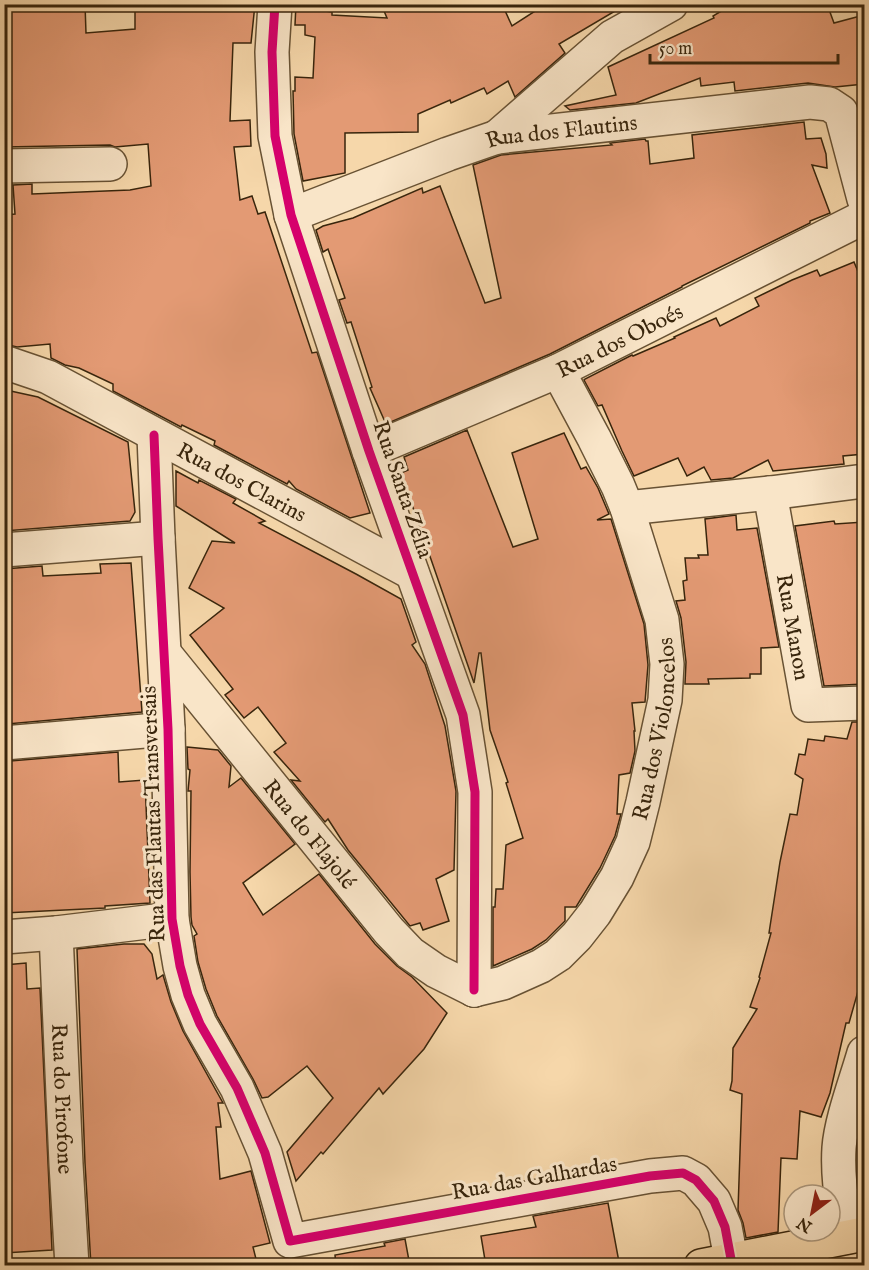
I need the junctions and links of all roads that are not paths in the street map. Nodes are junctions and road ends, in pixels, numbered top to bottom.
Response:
1 (275, 4) edge
2 (670, 4) edge
3 (496, 137) junction
4 (110, 164) dead end
5 (4, 166) edge
6 (864, 199) edge
7 (291, 215) junction
8 (864, 217) edge
9 (4, 362) edge
10 (558, 371) junction
11 (154, 435) junction
12 (369, 451) junction
13 (864, 481) edge
14 (770, 493) junction
15 (627, 508) junction
16 (158, 538) junction
17 (4, 550) edge
18 (412, 573) junction
19 (165, 654) junction
20 (864, 703) edge
21 (168, 729) junction
22 (4, 743) edge
23 (172, 919) junction
24 (56, 933) junction
25 (4, 938) edge
26 (474, 990) junction
27 (864, 1053) edge
28 (856, 1236) edge
29 (290, 1241) joint
30 (716, 1262) edge
31 (72, 1266) edge

1 - 7 street, Rua Santa Zélia
2 - 3 street
3 - 6 street, Rua dos Flautins
3 - 7 street, Rua dos Flautins
4 - 5 street
7 - 12 street, Rua Santa Zélia
8 - 10 street, Rua dos Oboés
9 - 11 street, Rua dos Clarins
10 - 12 street, Rua dos Oboés
10 - 15 street, Rua dos Violoncelos
11 - 16 street, Rua das Flautas Transversais
11 - 18 street, Rua dos Clarins
12 - 18 street, Rua Santa Zélia
13 - 14 street
14 - 15 street
14 - 20 street, Rua Manon
15 - 26 street, Rua dos Violoncelos
16 - 17 street
16 - 19 street, Rua das Flautas Transversais
18 - 26 street, Rua Santa Zélia
19 - 21 street, Rua das Flautas Transversais
19 - 26 street, Rua do Flajolé
21 - 22 street
21 - 23 street, Rua das Flautas Transversais
23 - 24 street
23 - 29 street, Rua das Flautas Transversais
24 - 25 street
24 - 31 street, Rua do Pirofone
27 - 28 street
28 - 30 main road
29 - 30 street, Rua das Galhardas

